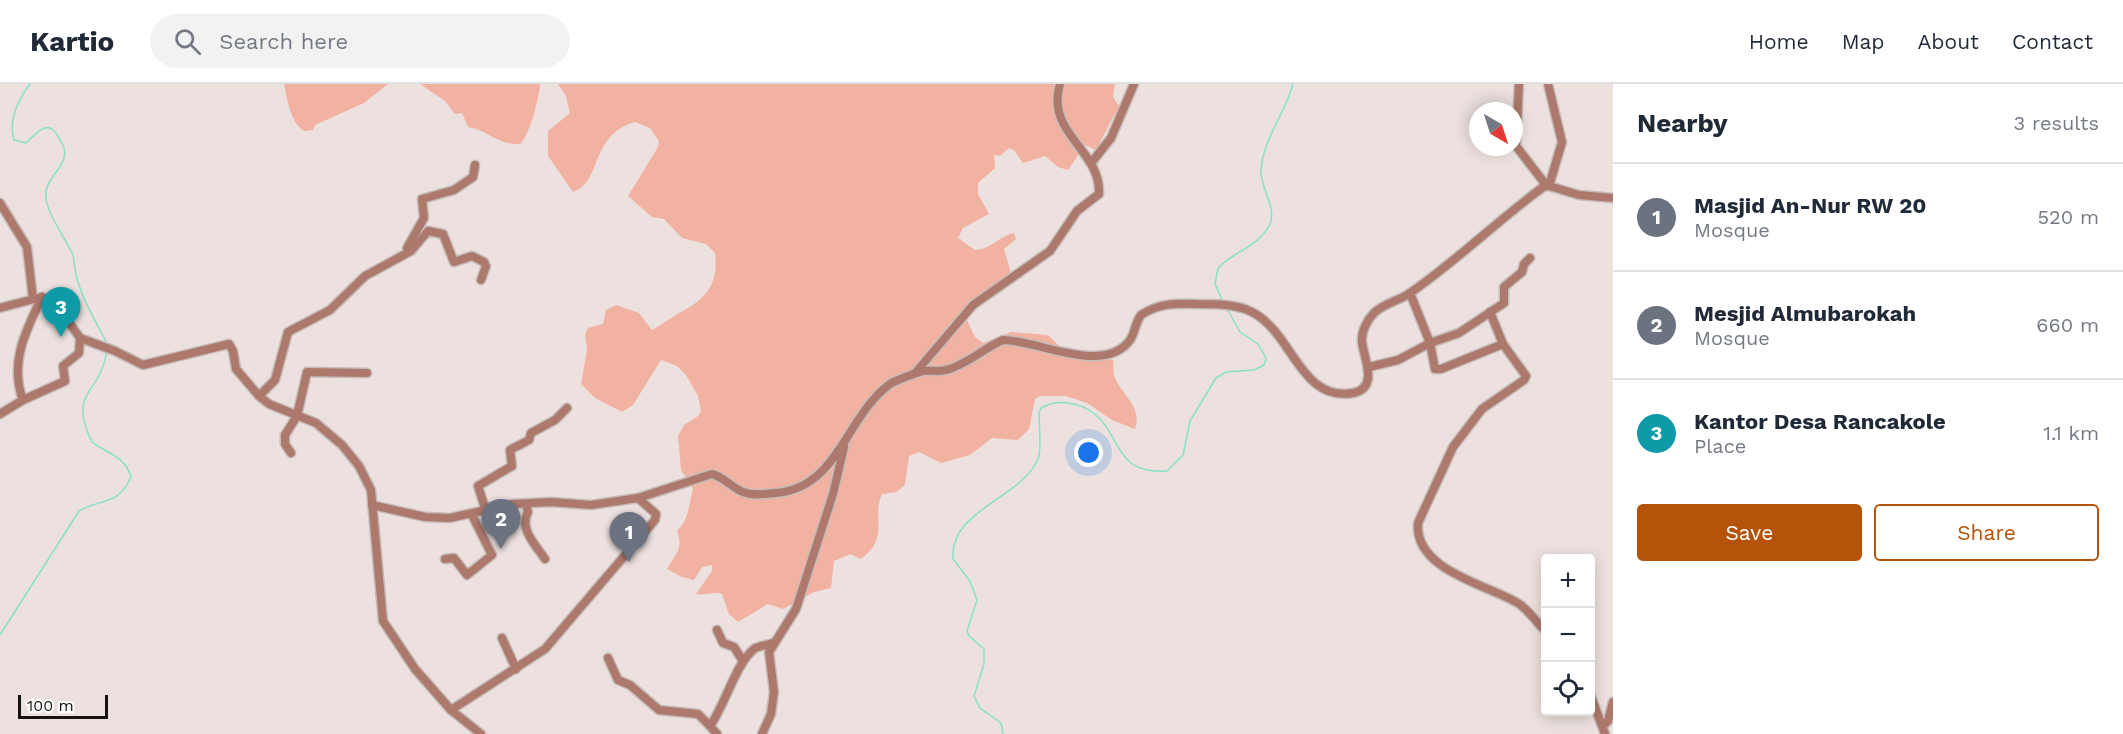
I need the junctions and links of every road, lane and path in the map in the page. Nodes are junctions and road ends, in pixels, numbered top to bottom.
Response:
1 (1059, 84) edge
2 (1134, 84) edge
3 (1520, 84) edge
4 (1548, 84) edge
5 (1092, 162) junction
6 (475, 165) dead end
7 (1547, 185) junction
8 (1613, 198) edge
9 (1, 208) edge
10 (400, 258) junction
11 (1530, 258) dead end
12 (481, 280) dead end
13 (1410, 293) junction
14 (38, 298) junction
15 (0, 308) edge
16 (1490, 312) junction
17 (80, 338) junction
18 (1430, 343) junction
19 (1503, 344) junction
20 (1369, 367) junction
21 (367, 373) dead end
22 (914, 375) junction
23 (259, 396) junction
24 (23, 400) junction
25 (567, 408) dead end
26 (0, 414) edge
27 (297, 416) junction
28 (845, 444) junction
29 (291, 453) dead end
30 (638, 498) junction
31 (526, 504) junction
32 (372, 505) junction
33 (485, 508) junction
34 (472, 514) junction
35 (445, 559) dead end
36 (545, 559) dead end
37 (1541, 627) edge
38 (717, 630) dead end
39 (502, 638) dead end
40 (772, 643) junction
41 (608, 658) dead end
42 (743, 661) junction
43 (516, 669) junction
44 (1613, 702) edge
45 (1595, 707) edge
46 (451, 710) junction
47 (710, 726) junction
48 (1604, 730) edge
49 (481, 734) edge
50 (717, 734) edge
51 (762, 734) edge

1 - 5 street
2 - 5 street
3 - 7 street
4 - 7 street
5 - 22 street
6 - 10 street
7 - 8 street
7 - 13 street
9 - 14 street
10 - 12 street
10 - 23 street
11 - 16 street
13 - 18 street
13 - 20 street
14 - 15 street
14 - 17 street
14 - 24 street
16 - 18 street
16 - 19 street
17 - 23 street
17 - 24 street
18 - 19 street
18 - 20 street
19 - 37 street
20 - 22 street
21 - 27 street
22 - 28 street
23 - 27 street
24 - 26 street
25 - 33 street
27 - 29 street
27 - 32 street
28 - 30 street
28 - 40 street
30 - 31 street
30 - 43 street
31 - 33 street
31 - 36 street
32 - 34 street
32 - 46 street
33 - 34 street
34 - 35 street
38 - 42 street
39 - 43 street
40 - 42 street
40 - 51 street
41 - 47 street
42 - 47 street
43 - 46 street
44 - 48 street
45 - 48 street
46 - 49 street
47 - 50 street

